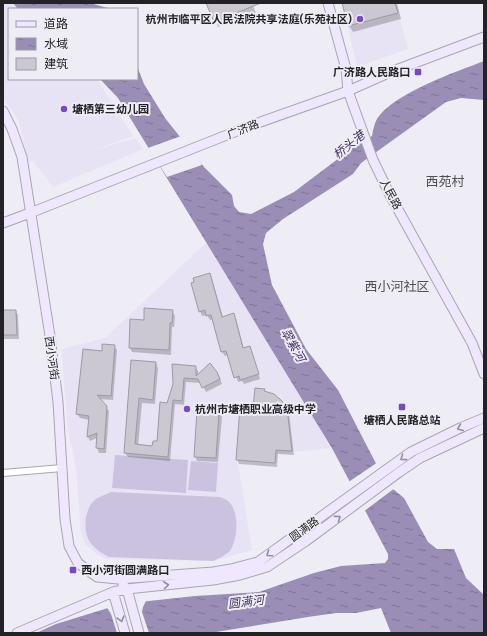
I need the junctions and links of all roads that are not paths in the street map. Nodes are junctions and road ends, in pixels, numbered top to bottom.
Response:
1 (328, 3) edge
2 (484, 37) edge
3 (348, 92) junction
4 (3, 112) edge
5 (30, 213) junction
6 (3, 222) edge
7 (484, 374) edge
8 (484, 418) edge
9 (484, 428) edge
10 (62, 468) junction
11 (3, 473) edge
12 (118, 580) junction
13 (127, 590) junction
14 (113, 592) junction
15 (17, 633) edge
16 (125, 633) edge
17 (139, 633) edge

1 - 3 street, 人民路
2 - 3 street, 广济路
3 - 5 street, 广济路
3 - 7 street, 人民路
4 - 5 street, 西小河街
5 - 6 street, 广济路
5 - 10 street, 西小河街
8 -> 12 street, 圆满路
13 -> 9 street, 圆满路
10 - 11 street
10 - 12 street, 西小河街
12 - 13 street
12 - 14 street
13 - 14 street, 圆满路
13 - 17 street
14 - 15 street, 圆满路
14 -> 16 street

